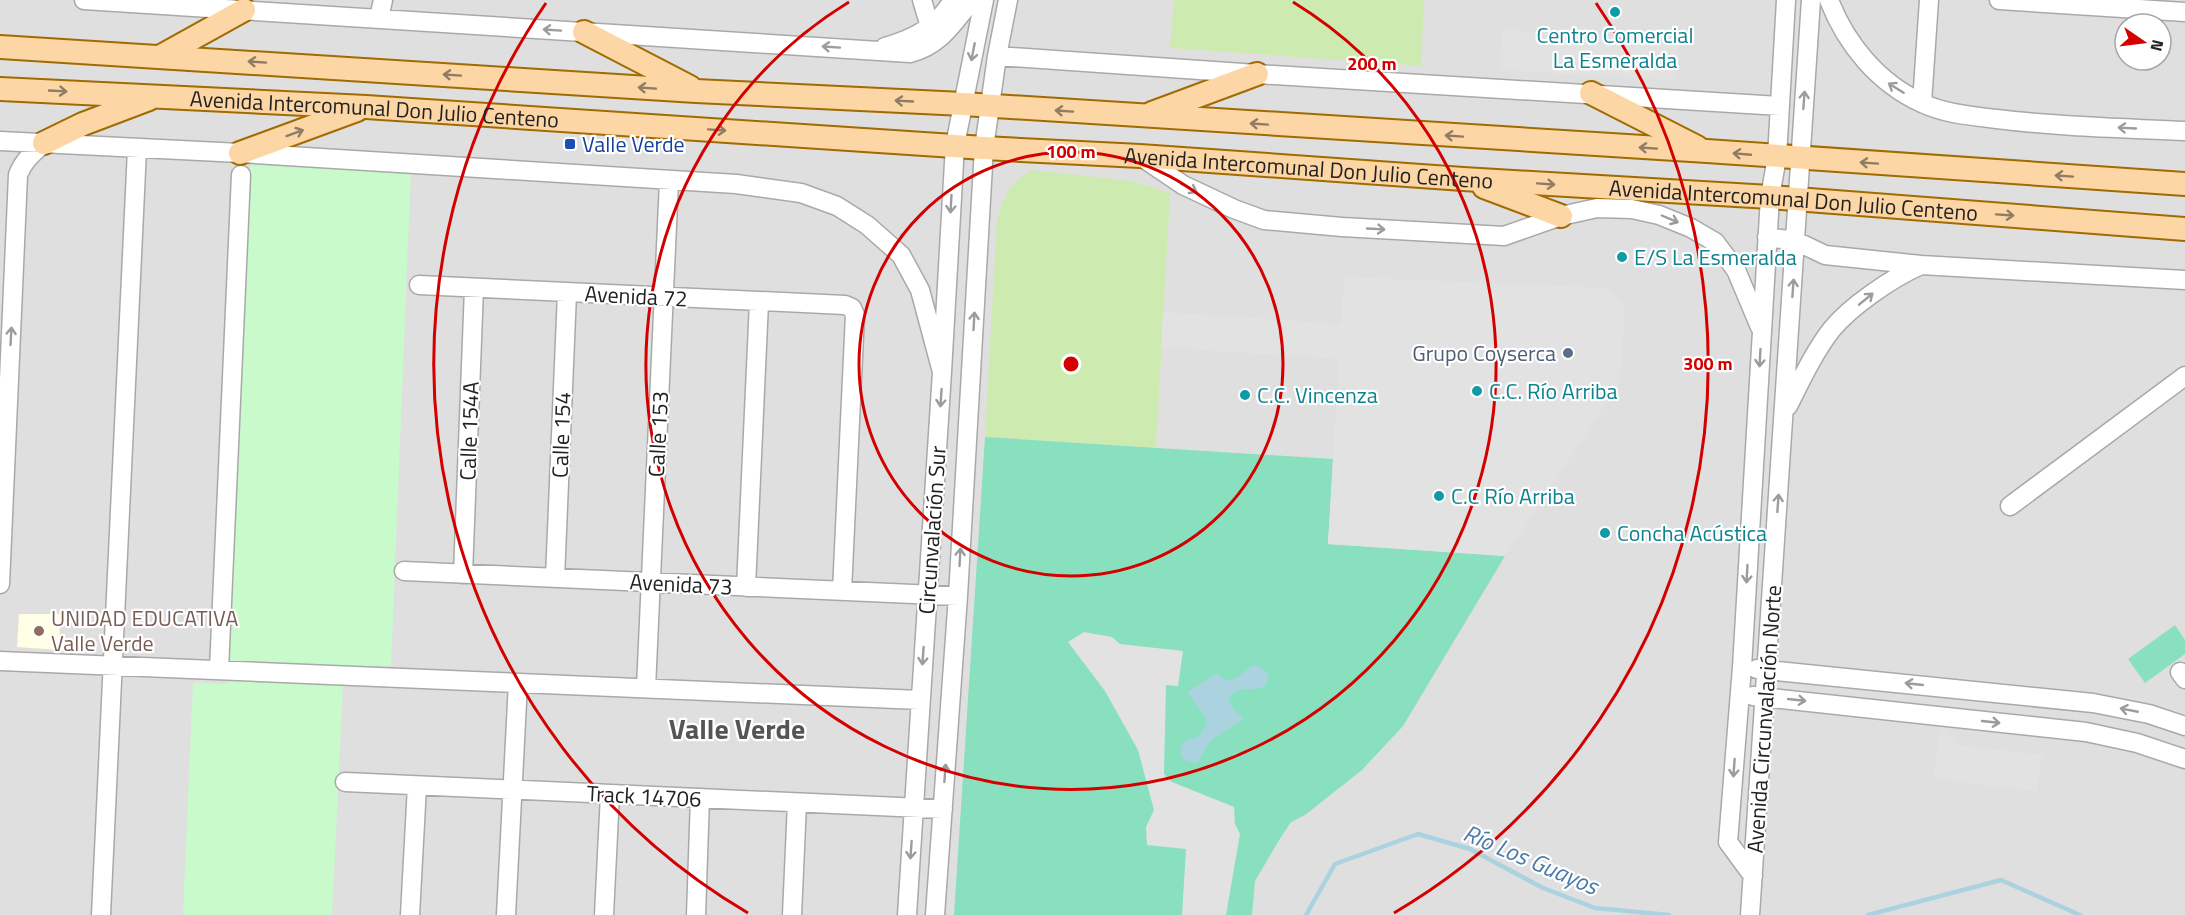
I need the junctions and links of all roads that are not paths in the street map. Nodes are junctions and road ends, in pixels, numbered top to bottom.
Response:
1 (84, 0) edge
2 (922, 0) edge
3 (953, 0) edge
4 (972, 0) edge
5 (984, 0) edge
6 (1008, 0) edge
7 (1786, 0) edge
8 (1811, 0) edge
9 (1828, 0) edge
10 (1929, 0) edge
11 (1999, 0) edge
12 (142, 2) edge
13 (381, 9) edge
14 (244, 10) junction
15 (2185, 12) edge
16 (930, 27) junction
17 (584, 32) junction
18 (0, 47) edge
19 (873, 50) junction
20 (161, 56) junction
21 (997, 56) junction
22 (1257, 74) junction
23 (0, 89) edge
24 (696, 91) junction
25 (1591, 93) junction
26 (156, 96) junction
27 (1922, 103) junction
28 (963, 104) junction
29 (991, 106) junction
30 (1780, 106) junction
31 (366, 107) junction
32 (1142, 116) junction
33 (2185, 131) edge
34 (0, 141) edge
35 (44, 143) junction
36 (955, 145) junction
37 (984, 147) junction
38 (137, 149) junction
39 (1707, 151) junction
40 (1140, 156) junction
41 (1777, 157) junction
42 (1800, 158) junction
43 (241, 164) junction
44 (1463, 179) junction
45 (669, 180) junction
46 (2185, 184) edge
47 (1770, 197) junction
48 (1800, 199) junction
49 (1561, 216) junction
50 (2143, 225) junction
51 (2185, 229) edge
52 (1767, 237) junction
53 (2185, 239) edge
54 (1796, 241) junction
55 (1921, 265) junction
56 (2185, 280) edge
57 (419, 285) dead end
58 (474, 288) junction
59 (567, 292) junction
60 (664, 297) junction
61 (759, 302) junction
62 (1762, 331) junction
63 (942, 372) junction
64 (2185, 376) edge
65 (1784, 413) junction
66 (2010, 506) dead end
67 (404, 571) dead end
68 (463, 574) junction
69 (555, 578) junction
70 (651, 582) junction
71 (0, 584) edge
72 (746, 586) junction
73 (842, 591) junction
74 (928, 594) junction
75 (958, 596) junction
76 (0, 661) edge
77 (113, 666) junction
78 (1742, 668) junction
79 (219, 670) junction
80 (1767, 670) junction
81 (518, 683) junction
82 (646, 688) junction
83 (1739, 695) junction
84 (1765, 697) junction
85 (920, 700) junction
86 (2185, 726) edge
87 (2185, 759) edge
88 (345, 782) dead end
89 (417, 786) junction
90 (512, 790) junction
91 (610, 794) junction
92 (700, 798) junction
93 (796, 803) junction
94 (914, 808) junction
95 (943, 809) junction
96 (1754, 876) junction
97 (1751, 909) edge
98 (101, 915) edge
99 (410, 915) edge
100 (506, 915) edge
101 (604, 915) edge
102 (696, 915) edge
103 (792, 915) edge
104 (907, 915) edge
105 (935, 915) edge

1 - 12 street
2 - 16 street
3 - 16 street
4 - 19 street
5 -> 28 street
6 - 21 street
7 - 30 street, Avenida Circunvalación Norte
42 -> 8 street, Avenida Circunvalación Norte
27 -> 9 street
10 - 27 street
11 - 15 street
12 - 14 street
13 - 14 street
17 -> 13 street
14 - 20 main road
16 - 19 street
19 -> 17 street
17 - 24 main road
18 - 20 main road, Avenida Intercomunal Don Julio Centeno
24 -> 20 main road, Avenida Intercomunal Don Julio Centeno
21 - 22 street
21 - 29 street
22 - 25 street
22 - 32 main road
23 -> 26 main road, Avenida Intercomunal Don Julio Centeno
28 -> 24 main road, Avenida Intercomunal Don Julio Centeno
25 - 30 street
25 - 39 main road
26 - 31 main road, Avenida Intercomunal Don Julio Centeno
26 - 35 main road
33 -> 27 street
28 - 29 main road, Avenida Intercomunal Don Julio Centeno
28 - 36 street, Circunvalación Sur
32 -> 29 main road, Avenida Intercomunal Don Julio Centeno
29 - 37 street, Circunvalación Sur
30 - 41 street, Avenida Circunvalación Norte
31 -> 36 main road, Avenida Intercomunal Don Julio Centeno
43 -> 31 main road
39 -> 32 main road, Avenida Intercomunal Don Julio Centeno
34 - 35 street
35 - 38 street
71 -> 35 street
36 - 37 main road, Avenida Intercomunal Don Julio Centeno
36 -> 63 street, Circunvalación Sur
37 - 40 main road, Avenida Intercomunal Don Julio Centeno
75 -> 37 street, Circunvalación Sur
38 - 43 street
38 - 77 street
41 -> 39 main road, Avenida Intercomunal Don Julio Centeno
40 - 44 main road, Avenida Intercomunal Don Julio Centeno
40 -> 49 street
41 - 42 main road, Avenida Intercomunal Don Julio Centeno
41 - 47 street, Avenida Circunvalación Norte
46 -> 42 main road, Avenida Intercomunal Don Julio Centeno
42 - 48 street, Avenida Circunvalación Norte
43 - 45 street
43 - 79 street
44 -> 47 main road, Avenida Intercomunal Don Julio Centeno
44 - 49 main road
45 - 60 street, Calle 153
45 - 63 street
47 - 48 main road, Avenida Intercomunal Don Julio Centeno
47 - 52 street, Avenida Circunvalación Norte
48 -> 50 main road, Avenida Intercomunal Don Julio Centeno
48 - 54 street, Avenida Circunvalación Norte
49 -> 62 street
50 - 51 main road, Avenida Intercomunal Don Julio Centeno
50 - 53 main road
52 - 54 street
52 - 62 street, Avenida Circunvalación Norte
54 - 55 street
65 -> 54 street, Avenida Circunvalación Norte
55 - 56 street
65 -> 55 street
57 - 58 street, Avenida 72
58 - 59 street, Avenida 72
58 - 68 street, Calle 154A
59 - 60 street, Avenida 72
59 - 69 street, Calle 154
60 - 61 street, Avenida 72
60 - 70 street, Calle 153
61 - 72 street
61 - 73 street, Avenida 72
62 -> 78 street, Avenida Circunvalación Norte
63 -> 74 street, Circunvalación Sur
64 - 66 street
80 -> 65 street, Avenida Circunvalación Norte
67 - 68 street, Avenida 73
68 - 69 street, Avenida 73
69 - 70 street, Avenida 73
70 - 72 street, Avenida 73
70 - 82 street, Calle 153
72 - 73 street, Avenida 73
73 - 74 street, Avenida 73
74 - 75 street, Avenida 73
74 -> 85 street, Circunvalación Sur
95 -> 75 street, Circunvalación Sur
76 - 77 street
77 - 79 street
77 - 98 street
78 - 80 street
78 - 83 street, Avenida Circunvalación Norte
79 - 81 street
80 - 84 street, Avenida Circunvalación Norte
86 -> 80 street
81 - 82 street
81 - 90 street
82 - 85 street
83 - 84 street
83 -> 96 street, Avenida Circunvalación Norte
84 -> 87 street
84 - 96 street, Avenida Circunvalación Norte
85 - 94 street, Circunvalación Sur
88 - 89 street, Track 14706
89 - 90 street, Track 14706
89 - 99 street
90 - 91 street, Track 14706
90 - 100 street
91 - 92 street, Track 14706
91 - 101 street
92 - 93 street, Track 14706
92 - 102 street
93 - 94 street, Track 14706
93 - 103 street
94 - 95 street, Track 14706
94 -> 104 street, Circunvalación Sur
95 - 105 street, Circunvalación Sur
96 - 97 street

